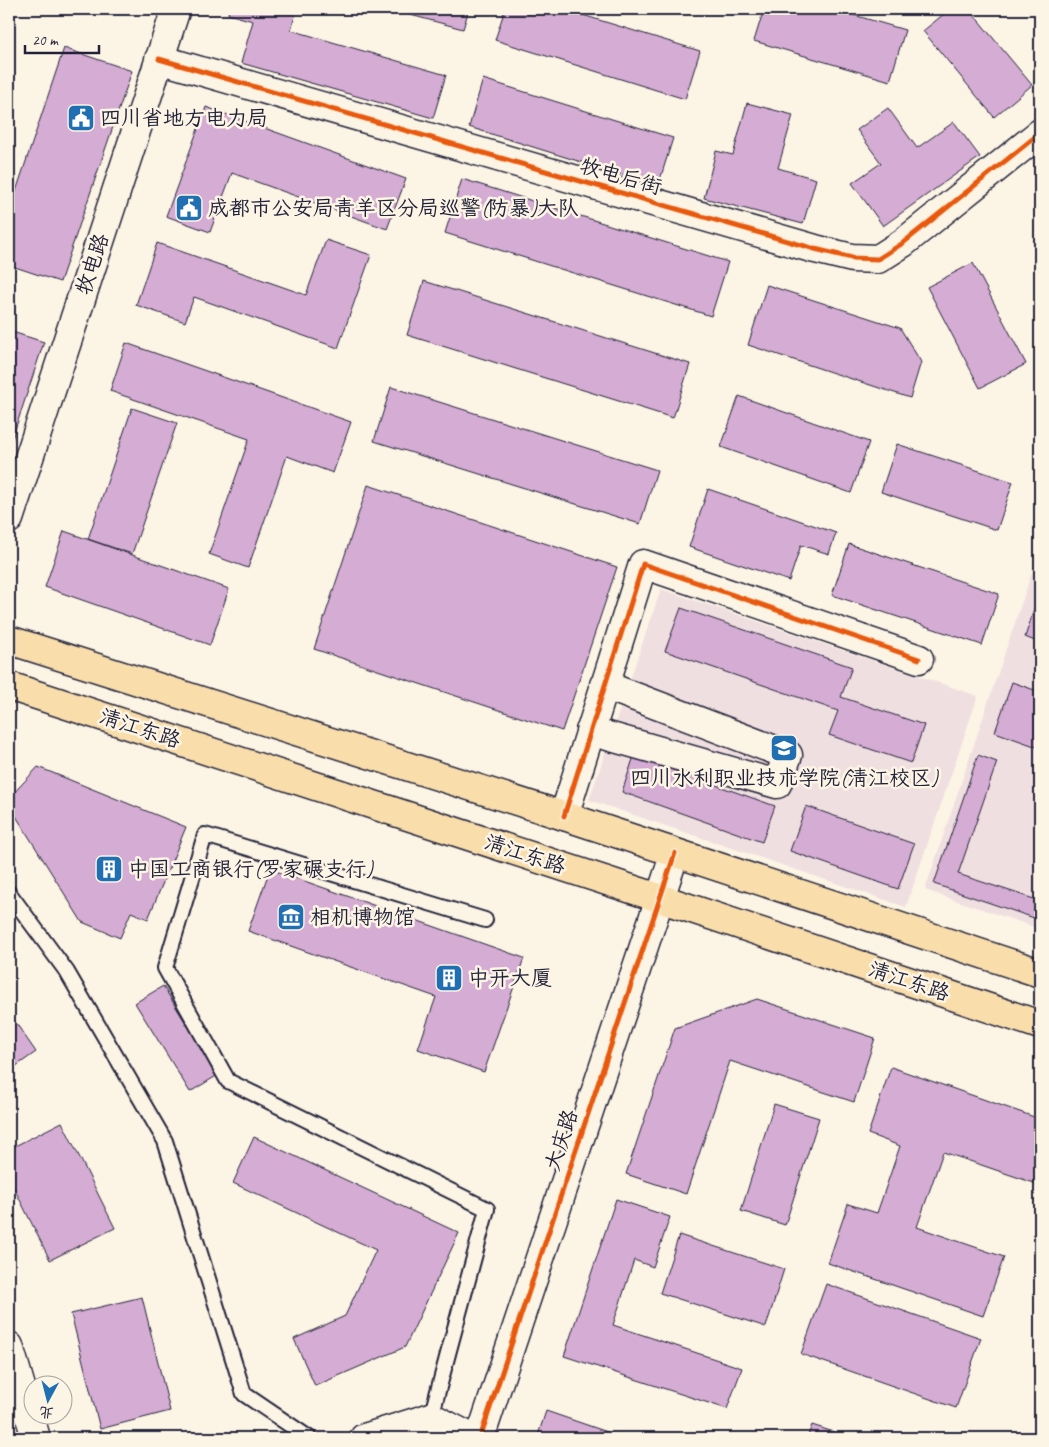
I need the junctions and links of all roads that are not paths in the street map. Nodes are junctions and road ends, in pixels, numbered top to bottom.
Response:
1 (176, 9) edge
2 (159, 59) junction
3 (1040, 133) edge
4 (9, 519) edge
5 (9, 640) edge
6 (919, 659) dead end
7 (604, 685) junction
8 (9, 686) edge
9 (590, 731) junction
10 (564, 816) junction
11 (675, 853) junction
12 (9, 893) edge
13 (659, 898) junction
14 (485, 920) dead end
15 (1040, 973) edge
16 (1040, 1025) edge
17 (9, 1346) edge
18 (431, 1417) junction
19 (36, 1438) edge
20 (309, 1438) edge
21 (364, 1438) edge
22 (472, 1438) edge
23 (480, 1438) edge

1 - 2 street, 牧电路
2 - 3 street, 牧电后街
2 - 4 street, 牧电路
5 - 10 main road, 清江东路
6 - 7 street
7 - 9 street
7 - 9 street
8 - 13 main road, 清江东路
9 - 10 street
10 - 11 main road, 清江东路
11 - 13 street, 大庆路
11 - 15 main road, 清江东路
12 - 20 lane
13 - 16 main road, 清江东路
13 - 23 street, 大庆路
14 - 18 lane
17 - 19 street
18 - 21 street
18 - 22 street

